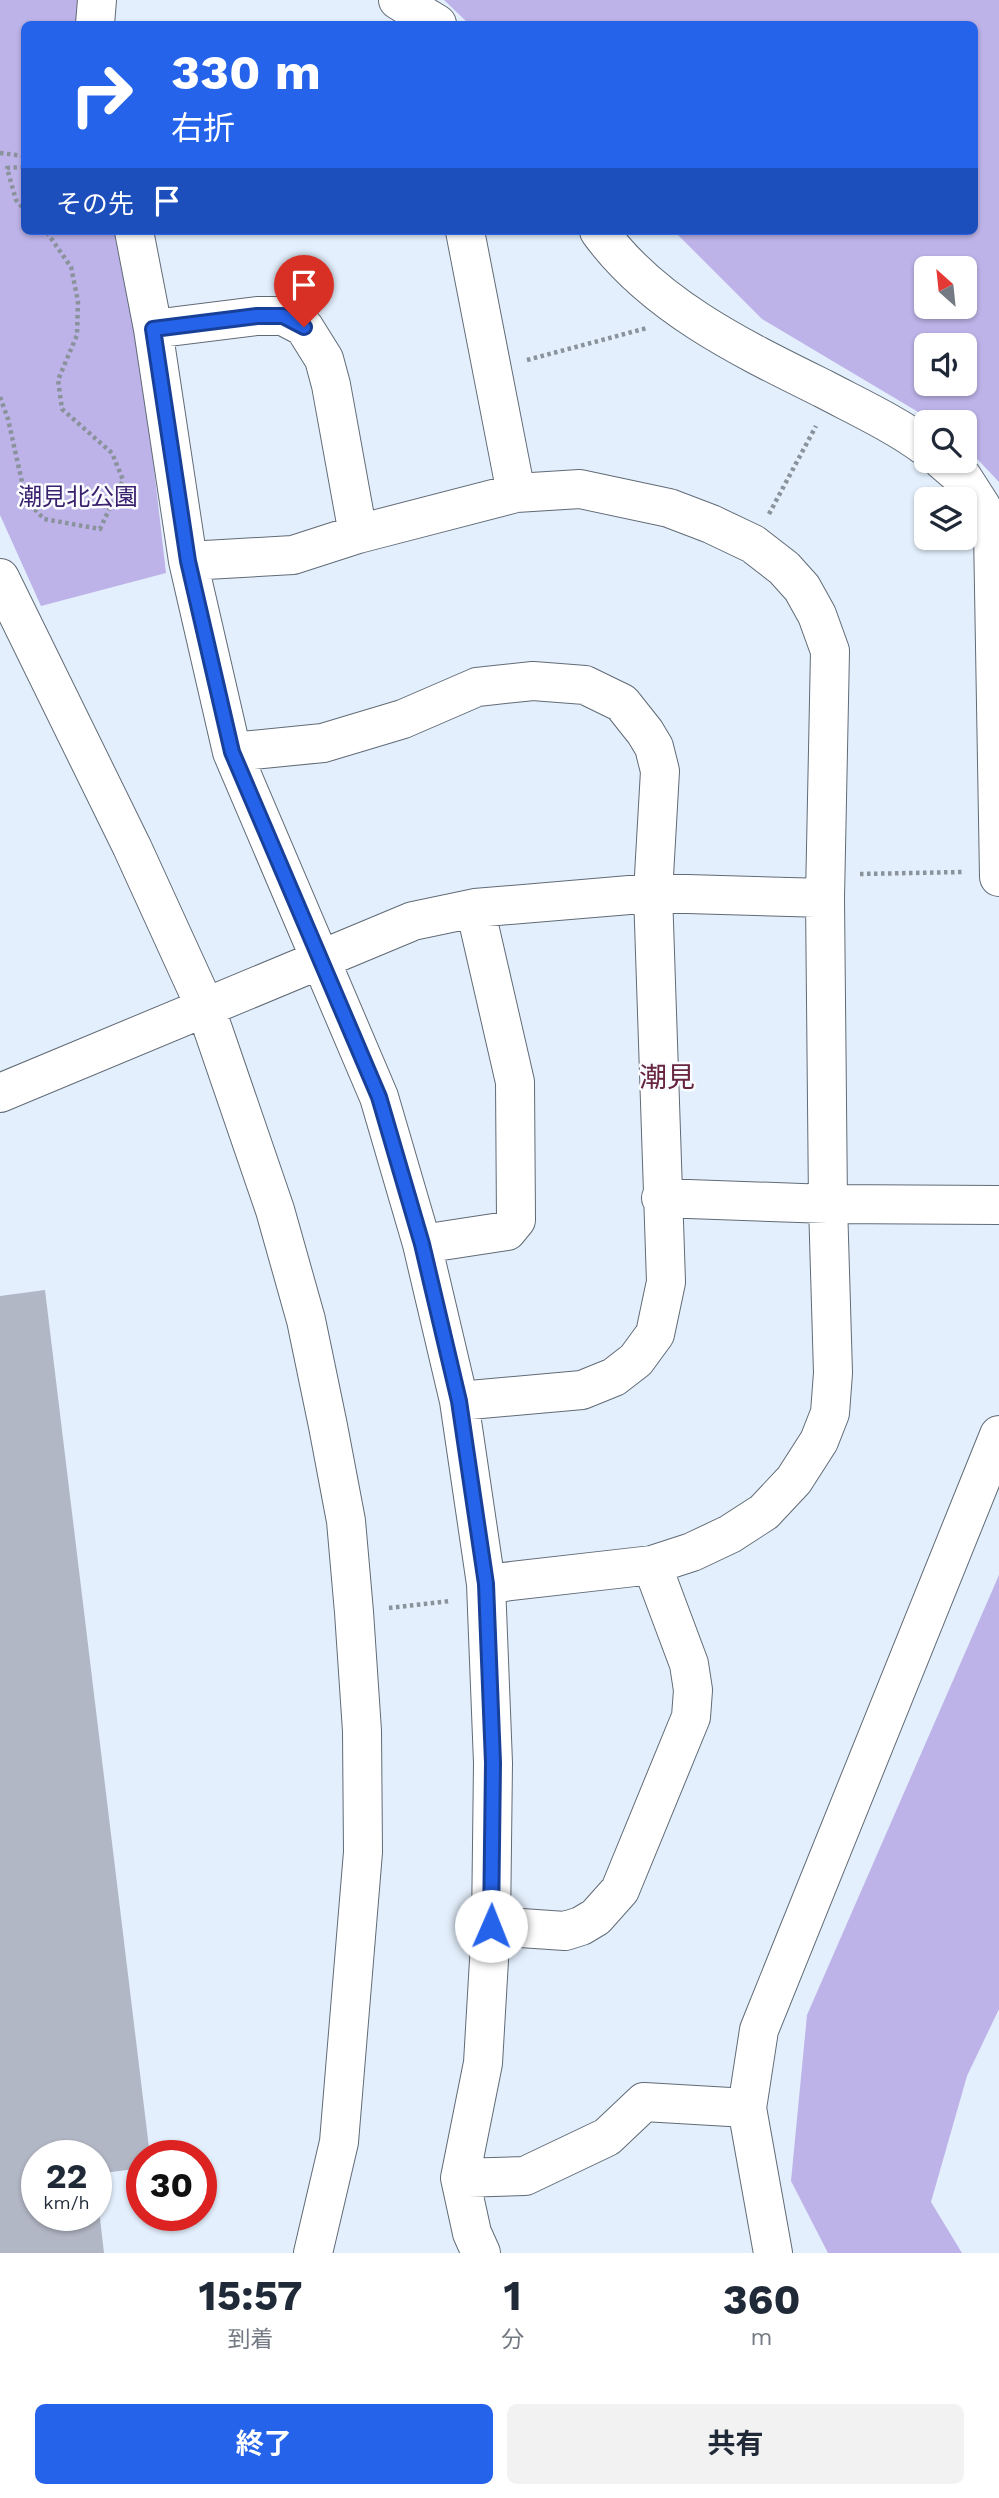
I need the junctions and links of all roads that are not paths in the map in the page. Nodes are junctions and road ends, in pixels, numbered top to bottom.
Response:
1 (97, 0) edge
2 (398, 0) edge
3 (95, 21) edge
4 (433, 21) edge
5 (135, 235) edge
6 (465, 235) edge
7 (602, 235) edge
8 (153, 329) junction
9 (914, 440) edge
10 (957, 473) edge
11 (516, 494) junction
12 (358, 534) junction
13 (188, 561) junction
14 (0, 578) edge
15 (232, 752) junction
16 (999, 872) edge
17 (999, 877) edge
18 (826, 886) junction
19 (653, 893) junction
20 (475, 908) junction
21 (321, 958) junction
22 (206, 1009) junction
23 (0, 1093) edge
24 (662, 1198) junction
25 (828, 1204) junction
26 (999, 1205) edge
27 (422, 1244) junction
28 (459, 1401) junction
29 (999, 1435) edge
30 (652, 1565) junction
31 (486, 1584) junction
32 (491, 1926) junction
33 (747, 2108) junction
34 (460, 2178) junction
35 (313, 2253) edge
36 (481, 2253) edge
37 (773, 2253) edge

1 - 3 street
2 - 4 street
5 - 8 street
6 - 11 street
7 - 9 street
8 - 12 street
8 - 13 street
10 - 16 street
11 - 12 street
11 - 18 street
12 - 13 street
13 - 15 street
14 - 22 street
15 - 19 street
15 - 21 street
16 - 17 street
18 - 19 street
18 - 25 street
19 - 20 street
19 - 24 street
20 - 21 street
20 - 27 street
21 - 22 street
21 - 27 street
22 - 23 street
22 - 35 street
24 - 25 street
24 - 28 street
25 - 26 street
25 - 30 street
27 - 28 street
28 - 31 street
29 - 33 street
30 - 31 street
30 - 32 street
31 - 32 street
32 - 34 street
33 - 34 street
33 - 37 street
34 - 36 street

